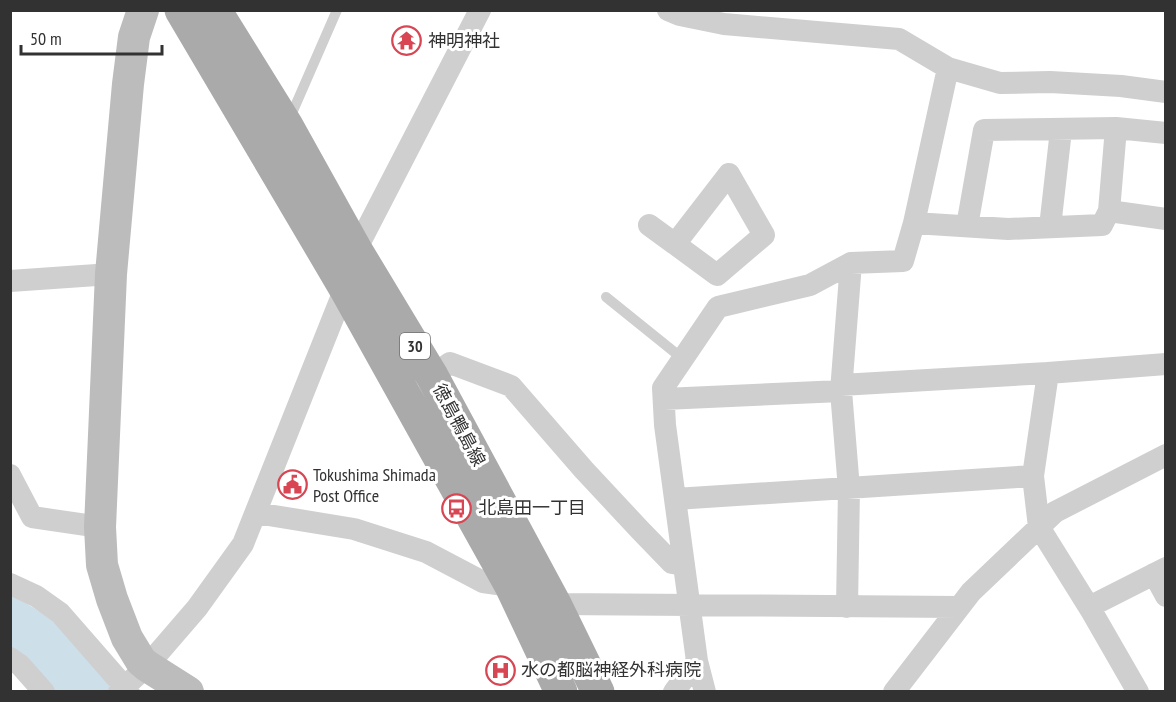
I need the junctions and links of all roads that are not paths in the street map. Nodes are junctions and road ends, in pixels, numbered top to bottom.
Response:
1 (143, 10) edge
2 (181, 10) edge
3 (215, 10) edge
4 (338, 10) edge
5 (480, 10) edge
6 (668, 10) edge
7 (725, 17) edge
8 (948, 68) junction
9 (1166, 92) edge
10 (287, 126) junction
11 (1116, 128) junction
12 (1061, 130) junction
13 (1166, 133) edge
14 (1109, 211) junction
15 (1166, 219) edge
16 (914, 223) junction
17 (649, 225) dead end
18 (967, 226) junction
19 (1050, 227) junction
20 (675, 244) junction
21 (356, 250) junction
22 (851, 263) junction
23 (111, 274) junction
24 (717, 275) junction
25 (10, 281) edge
26 (345, 288) junction
27 (606, 297) dead end
28 (740, 302) junction
29 (683, 359) junction
30 (1166, 364) edge
31 (1048, 373) junction
32 (432, 376) junction
33 (841, 388) junction
34 (664, 399) junction
35 (1165, 456) edge
36 (10, 475) edge
37 (1033, 476) junction
38 (849, 489) junction
39 (675, 499) junction
40 (256, 513) junction
41 (100, 527) junction
42 (1039, 527) junction
43 (684, 566) junction
44 (1160, 571) edge
45 (10, 584) edge
46 (511, 586) junction
47 (1166, 596) edge
48 (555, 604) junction
49 (690, 607) junction
50 (847, 607) junction
51 (959, 607) junction
52 (1089, 607) junction
53 (10, 658) edge
54 (697, 661) junction
55 (128, 685) edge
56 (44, 692) edge
57 (188, 692) edge
58 (561, 692) edge
59 (598, 692) edge
60 (674, 692) edge
61 (705, 692) edge
62 (894, 692) edge
63 (1138, 692) edge

1 - 23 street
2 - 26 main road, 徳島鴨島線 / 30
3 - 10 main road, 徳島鴨島線 / 30
4 - 10 lane
5 - 21 street
6 - 7 street
7 - 8 street
8 - 9 street
8 - 16 street
10 - 21 main road, 徳島鴨島線 / 30
11 - 12 street
11 - 13 street
11 - 14 street
12 - 18 street
12 - 19 street
14 - 15 street
14 - 19 street
16 - 18 street
16 - 22 street
17 - 20 street
18 - 19 street
20 - 24 street
20 - 24 street
21 - 26 street
21 - 32 main road, 徳島鴨島線 / 30
22 - 28 street
22 - 33 street
23 - 25 street
23 - 41 street
24 - 28 street
26 - 40 street
26 - 46 main road, 徳島鴨島線 / 30
27 - 29 lane
28 - 29 street
29 - 34 street
30 - 31 street
31 - 33 street
31 - 37 street
32 - 43 street
32 - 48 main road, 徳島鴨島線 / 30
33 - 34 street
33 - 38 street
34 - 39 street
35 - 42 street
36 - 41 street
37 - 38 street
37 - 42 street
38 - 39 street
38 - 50 street
39 - 43 street
40 - 46 street
40 - 55 street
41 - 55 street
42 - 51 street
42 - 52 street
43 - 49 street
44 - 47 street
44 - 52 street
45 - 55 street
46 - 48 street
46 - 58 main road, 徳島鴨島線 / 30
48 - 49 street
48 - 59 main road, 徳島鴨島線 / 30
49 - 50 street
49 - 54 street
50 - 51 street
51 - 62 street
52 - 63 street
53 - 56 street
54 - 60 street
54 - 61 street
55 - 57 street

